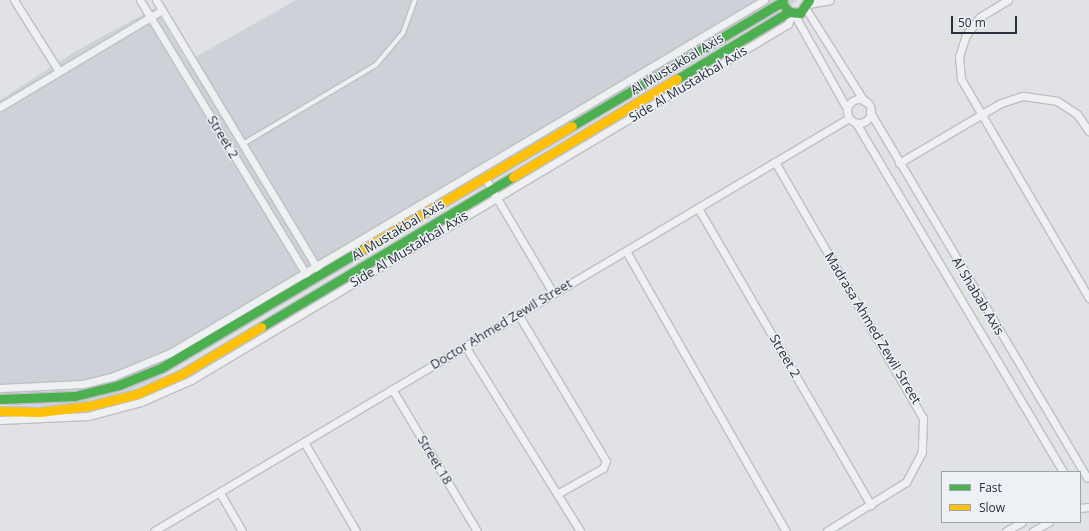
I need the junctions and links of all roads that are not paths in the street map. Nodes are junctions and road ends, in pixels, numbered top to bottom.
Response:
1 (14, 0) edge
2 (140, 0) edge
3 (156, 0) edge
4 (415, 0) edge
5 (764, 0) edge
6 (783, 0) edge
7 (830, 0) edge
8 (1008, 0) edge
9 (808, 3) edge
10 (162, 10) junction
11 (792, 13) junction
12 (151, 18) junction
13 (58, 70) junction
14 (864, 101) junction
15 (0, 107) edge
16 (847, 109) junction
17 (870, 112) junction
18 (980, 116) junction
19 (849, 118) junction
20 (856, 123) junction
21 (1089, 131) edge
22 (243, 144) junction
23 (232, 151) junction
24 (775, 162) junction
25 (899, 163) junction
26 (485, 178) junction
27 (492, 189) junction
28 (497, 197) junction
29 (698, 208) junction
30 (626, 250) junction
31 (317, 268) junction
32 (306, 274) junction
33 (554, 293) junction
34 (1089, 298) edge
35 (518, 314) junction
36 (465, 346) junction
37 (0, 388) edge
38 (392, 389) junction
39 (0, 399) edge
40 (0, 411) edge
41 (0, 420) edge
42 (304, 442) junction
43 (1062, 471) edge
44 (1087, 478) edge
45 (220, 493) junction
46 (557, 494) junction
47 (871, 505) junction
48 (1083, 508) edge
49 (1089, 514) edge
50 (1020, 523) edge
51 (1047, 523) edge
52 (154, 531) edge
53 (242, 531) edge
54 (356, 531) edge
55 (477, 531) edge
56 (580, 531) edge
57 (786, 531) edge
58 (827, 531) edge
59 (1006, 531) edge
60 (1034, 531) edge

1 - 13 street
2 - 12 street, Street 2
3 - 10 street, Street 2
4 - 22 lane
5 - 31 street
6 - 11 street
6 - 26 street, Al Mustakbal Axis
7 - 9 street
8 - 18 street
9 - 11 street, Al Mustakbal Axis
9 - 14 street
10 - 12 street
10 - 22 street, Street 2
11 - 16 street
11 - 27 street, Al Mustakbal Axis
11 - 28 street, Side Al Mustakbal Axis
12 - 13 street
12 - 23 street, Street 2
13 - 15 street
14 - 16 street
14 - 17 street
16 - 19 street
17 - 20 street
17 - 25 street, Al Shabab Axis
18 - 21 street
18 - 25 street
18 - 34 street
19 - 20 street
19 - 24 street, Doctor Ahmed Zewil Street
20 - 43 street, Al Shabab Axis
22 - 23 street
22 - 31 street, Street 2
23 - 32 street, Street 2
24 - 29 street, Doctor Ahmed Zewil Street
24 - 47 street, Madrasa Ahmed Zewil Street
25 - 44 street, Al Shabab Axis
26 - 27 street
26 - 39 street, Al Mustakbal Axis
27 - 28 street
27 - 40 street, Al Mustakbal Axis
28 - 33 street
28 - 41 street, Side Al Mustakbal Axis
29 - 30 street, Doctor Ahmed Zewil Street
29 - 47 street, Street 2
30 - 33 street, Doctor Ahmed Zewil Street
30 - 57 street
31 - 32 street
32 - 37 street
33 - 35 street, Doctor Ahmed Zewil Street
35 - 36 street, Doctor Ahmed Zewil Street
35 - 46 street
36 - 38 street, Doctor Ahmed Zewil Street
36 - 46 street
38 - 42 street, Doctor Ahmed Zewil Street
38 - 55 street, Street 18
42 - 45 street, Doctor Ahmed Zewil Street
42 - 54 street
45 - 52 street, Doctor Ahmed Zewil Street
45 - 53 street
46 - 56 street
47 - 58 street, Madrasa Ahmed Zewil Street
48 - 49 street
50 - 59 street
51 - 60 street

